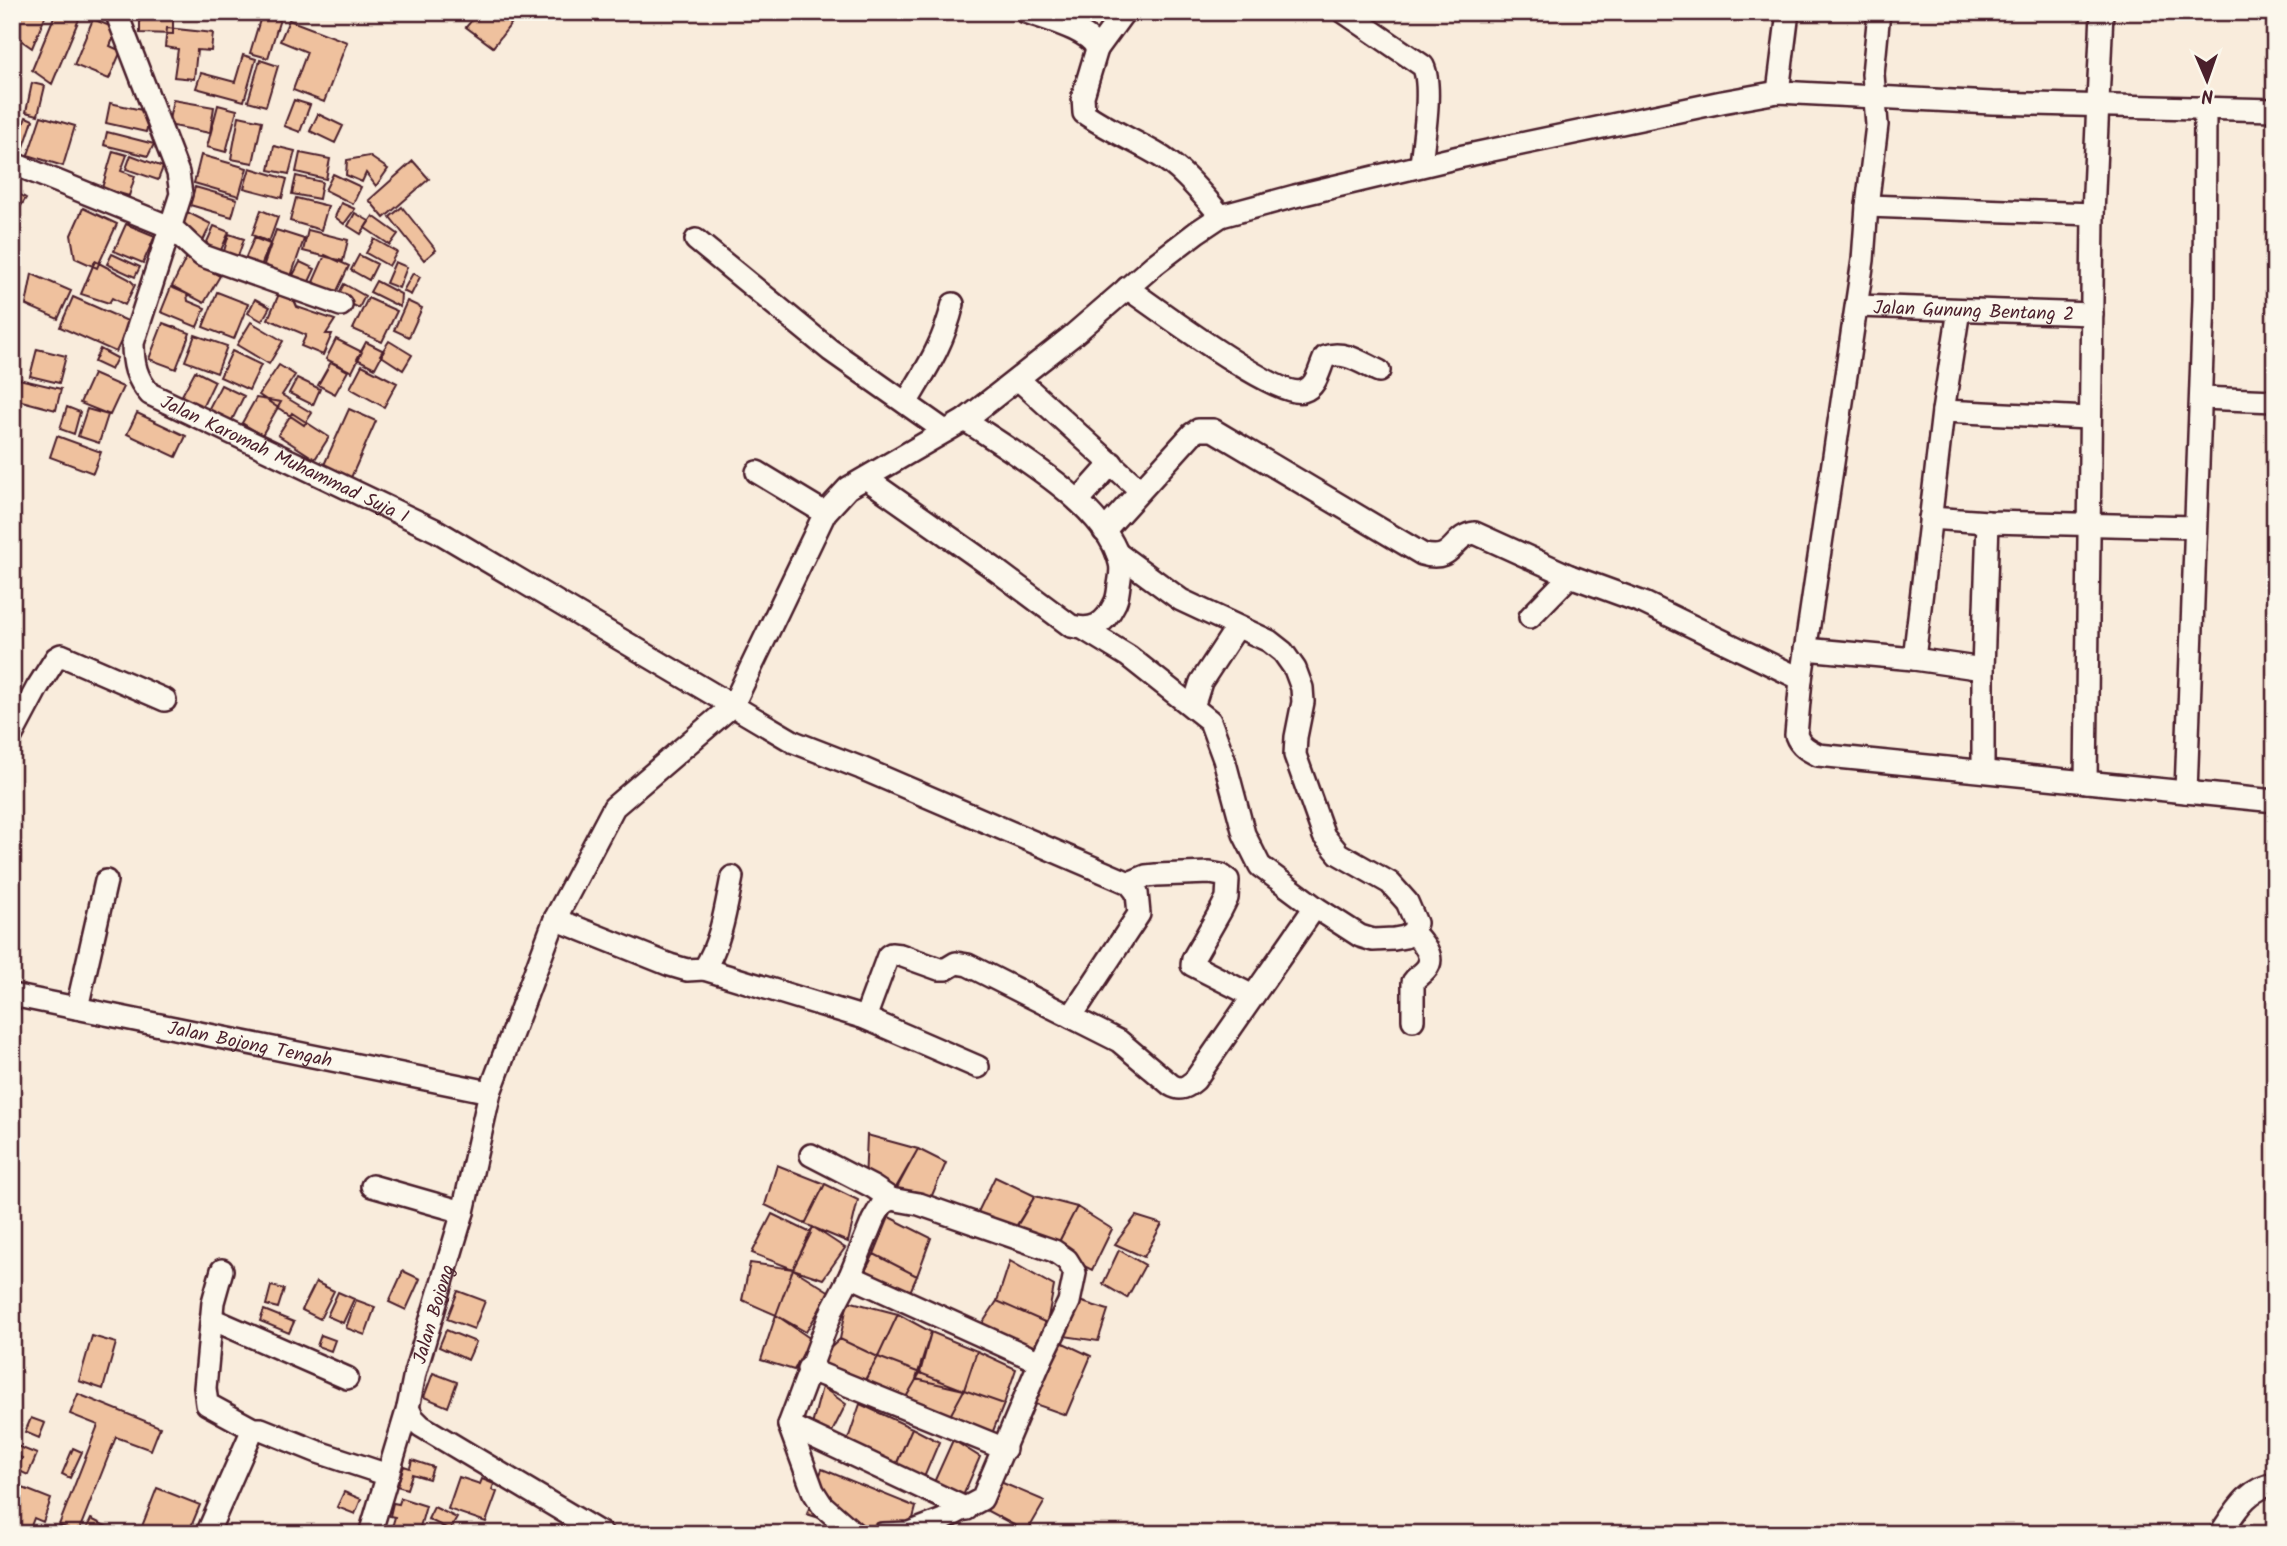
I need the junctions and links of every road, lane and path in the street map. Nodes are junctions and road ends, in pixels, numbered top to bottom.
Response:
1 (116, 12) edge
2 (1026, 12) edge
3 (1124, 12) edge
4 (1344, 12) edge
5 (1788, 12) edge
6 (1879, 12) edge
7 (2102, 12) edge
8 (1097, 50) junction
9 (1778, 92) junction
10 (1874, 96) junction
11 (2098, 105) junction
12 (2205, 110) junction
13 (2275, 110) edge
14 (12, 163) edge
15 (1421, 165) junction
16 (1867, 205) junction
17 (2093, 215) junction
18 (1221, 216) junction
19 (170, 228) junction
20 (696, 240) dead end
21 (1128, 288) junction
22 (953, 304) dead end
23 (341, 305) dead end
24 (1857, 306) junction
25 (1959, 310) junction
26 (2092, 314) junction
27 (1379, 371) dead end
28 (1018, 379) junction
29 (2201, 398) junction
30 (2275, 401) edge
31 (906, 403) junction
32 (1943, 411) junction
33 (2089, 418) junction
34 (965, 420) junction
35 (944, 431) junction
36 (1112, 463) junction
37 (757, 472) dead end
38 (867, 479) junction
39 (1140, 490) junction
40 (1078, 501) junction
41 (825, 513) junction
42 (1930, 518) junction
43 (1988, 522) junction
44 (2088, 525) junction
45 (2194, 527) junction
46 (1104, 531) junction
47 (1117, 553) junction
48 (1570, 576) junction
49 (1530, 617) dead end
50 (1237, 627) junction
51 (1084, 629) junction
52 (1805, 649) junction
53 (1914, 659) junction
54 (1983, 669) junction
55 (1801, 679) junction
56 (165, 700) dead end
57 (733, 705) junction
58 (1193, 707) junction
59 (12, 735) edge
60 (1983, 771) junction
61 (2086, 782) junction
62 (2186, 792) junction
63 (2275, 801) edge
64 (732, 877) dead end
65 (106, 881) dead end
66 (1129, 883) junction
67 (1315, 907) junction
68 (555, 919) junction
69 (1413, 932) junction
70 (704, 969) junction
71 (12, 995) edge
72 (1253, 996) junction
73 (77, 1008) junction
74 (1072, 1017) junction
75 (865, 1018) junction
76 (1413, 1020) dead end
77 (978, 1067) dead end
78 (489, 1092) junction
79 (811, 1155) dead end
80 (372, 1186) dead end
81 (891, 1199) junction
82 (463, 1212) junction
83 (222, 1270) dead end
84 (850, 1276) junction
85 (212, 1319) junction
86 (1040, 1362) junction
87 (808, 1369) junction
88 (347, 1378) dead end
89 (408, 1408) junction
90 (789, 1425) junction
91 (253, 1429) junction
92 (1005, 1449) junction
93 (388, 1475) junction
94 (2275, 1484) edge
95 (967, 1509) junction
96 (206, 1534) edge
97 (370, 1534) edge
98 (602, 1534) edge
99 (855, 1534) edge
100 (882, 1534) edge
101 (2220, 1534) edge

1 - 19 street, Jalan Karomah Muhammad Suja I
2 - 8 street
3 - 8 street
4 - 15 street
5 - 9 street
6 - 10 street
7 - 11 street
8 - 18 street
9 - 10 street
9 - 15 street
10 - 11 street
10 - 16 street
11 - 12 street
11 - 17 street
12 - 13 street
12 - 29 street
14 - 19 street
15 - 18 street
16 - 17 street
16 - 24 street
17 - 26 street
18 - 21 street
19 - 23 street
19 - 57 street, Jalan Karomah Muhammad Suja I
20 - 31 street
21 - 27 street
21 - 28 street
22 - 31 street
24 - 25 street, Jalan Gunung Bentang 2
24 - 52 street
25 - 26 street, Jalan Gunung Bentang 2
25 - 32 street
26 - 33 street
28 - 34 street
28 - 36 street
29 - 30 street
29 - 45 street
31 - 35 street
32 - 33 street
32 - 42 street
33 - 44 street
34 - 35 street
34 - 40 street
35 - 38 street
36 - 39 street
36 - 40 street
37 - 41 street
38 - 41 street
38 - 51 street
39 - 46 street
39 - 48 street
40 - 46 street
41 - 57 street
42 - 43 street
42 - 53 street
43 - 44 street
43 - 54 street
44 - 45 street
44 - 61 street
45 - 62 street
46 - 47 street
47 - 50 street
47 - 51 street
48 - 49 street
48 - 55 street
50 - 58 street
50 - 69 street
51 - 58 street
52 - 53 street
52 - 55 street
53 - 54 street
54 - 60 street
55 - 60 street
56 - 59 street
57 - 66 street, Jalan Karomah Muhammad Suja I
57 - 68 street, Jalan Bojong
58 - 67 street
60 - 61 street
61 - 62 street
62 - 63 street
64 - 70 street
65 - 73 street
66 - 72 street
66 - 74 street
67 - 69 street
67 - 72 street
68 - 70 street
68 - 78 street, Jalan Bojong
69 - 76 street
70 - 75 street
71 - 73 street, Jalan Bojong Tengah
72 - 74 street
73 - 78 street, Jalan Bojong Tengah
74 - 75 street
75 - 77 street
78 - 82 street, Jalan Bojong
79 - 81 street
80 - 82 street
81 - 84 street
81 - 86 street
82 - 89 street, Jalan Bojong
83 - 85 street
84 - 86 street
84 - 87 street
85 - 88 street
85 - 91 street
86 - 92 street
87 - 90 street
87 - 92 street
89 - 93 street, Jalan Bojong
89 - 98 street
90 - 95 street
90 - 99 street
91 - 93 street
91 - 96 street
92 - 95 street
93 - 97 street, Jalan Bojong
94 - 101 street
95 - 100 street

